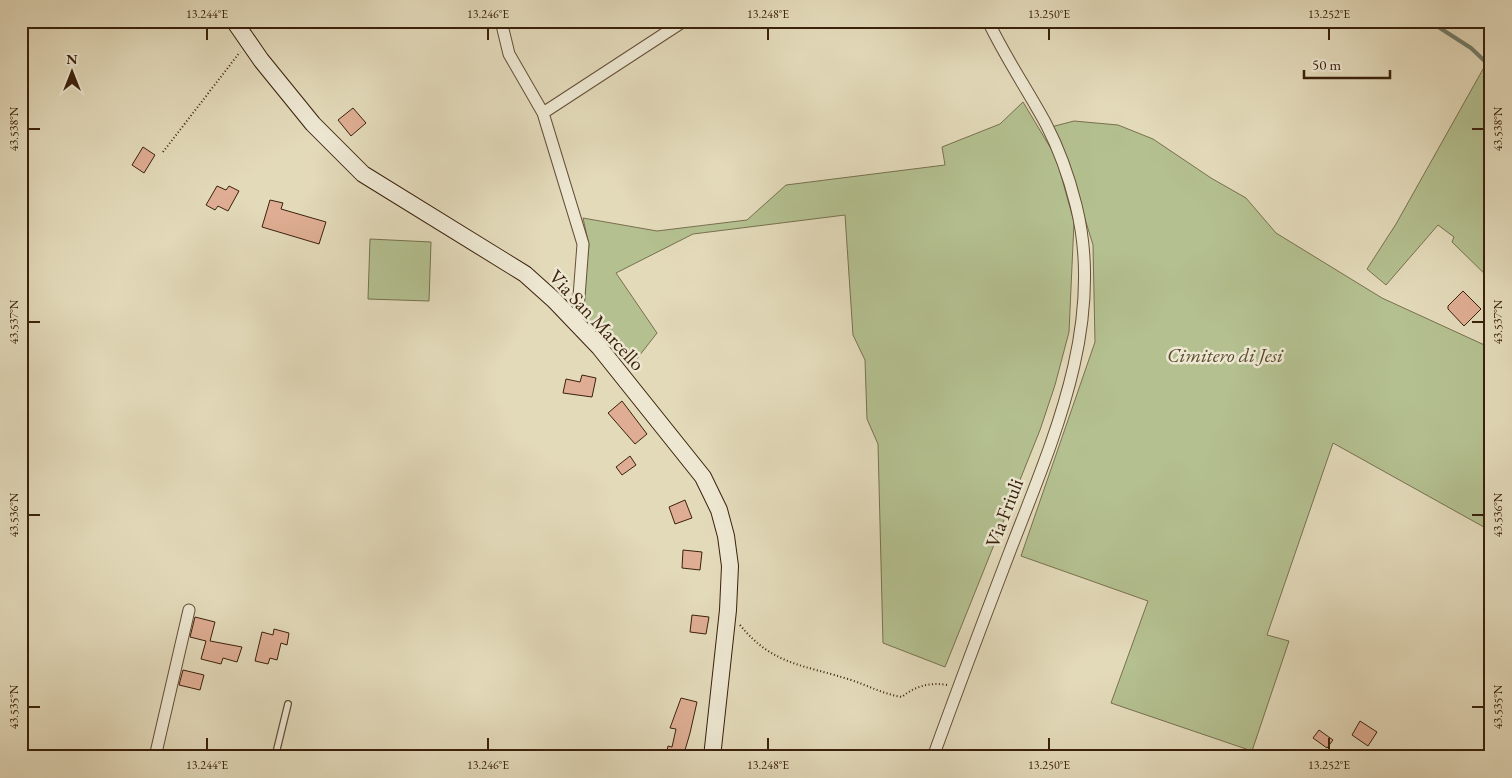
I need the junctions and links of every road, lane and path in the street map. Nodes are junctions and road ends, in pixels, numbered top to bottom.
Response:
1 (234, 21) edge
2 (501, 21) edge
3 (684, 21) edge
4 (988, 21) edge
5 (248, 42) junction
6 (543, 113) junction
7 (163, 152) dead end
8 (577, 323) junction
9 (189, 610) dead end
10 (728, 610) junction
11 (959, 687) junction
12 (288, 704) dead end
13 (155, 757) edge
14 (275, 757) edge
15 (712, 757) edge
16 (933, 757) edge

1 - 5 main road, Via San Marcello
2 - 6 street
3 - 6 street
4 - 11 street, Via Friuli
5 - 7 path
5 - 8 main road, Via San Marcello
6 - 8 street
8 - 10 main road, Via San Marcello
9 - 13 street
10 - 11 path
10 - 15 main road, Via San Marcello
11 - 16 street, Via Friuli
12 - 14 lane

